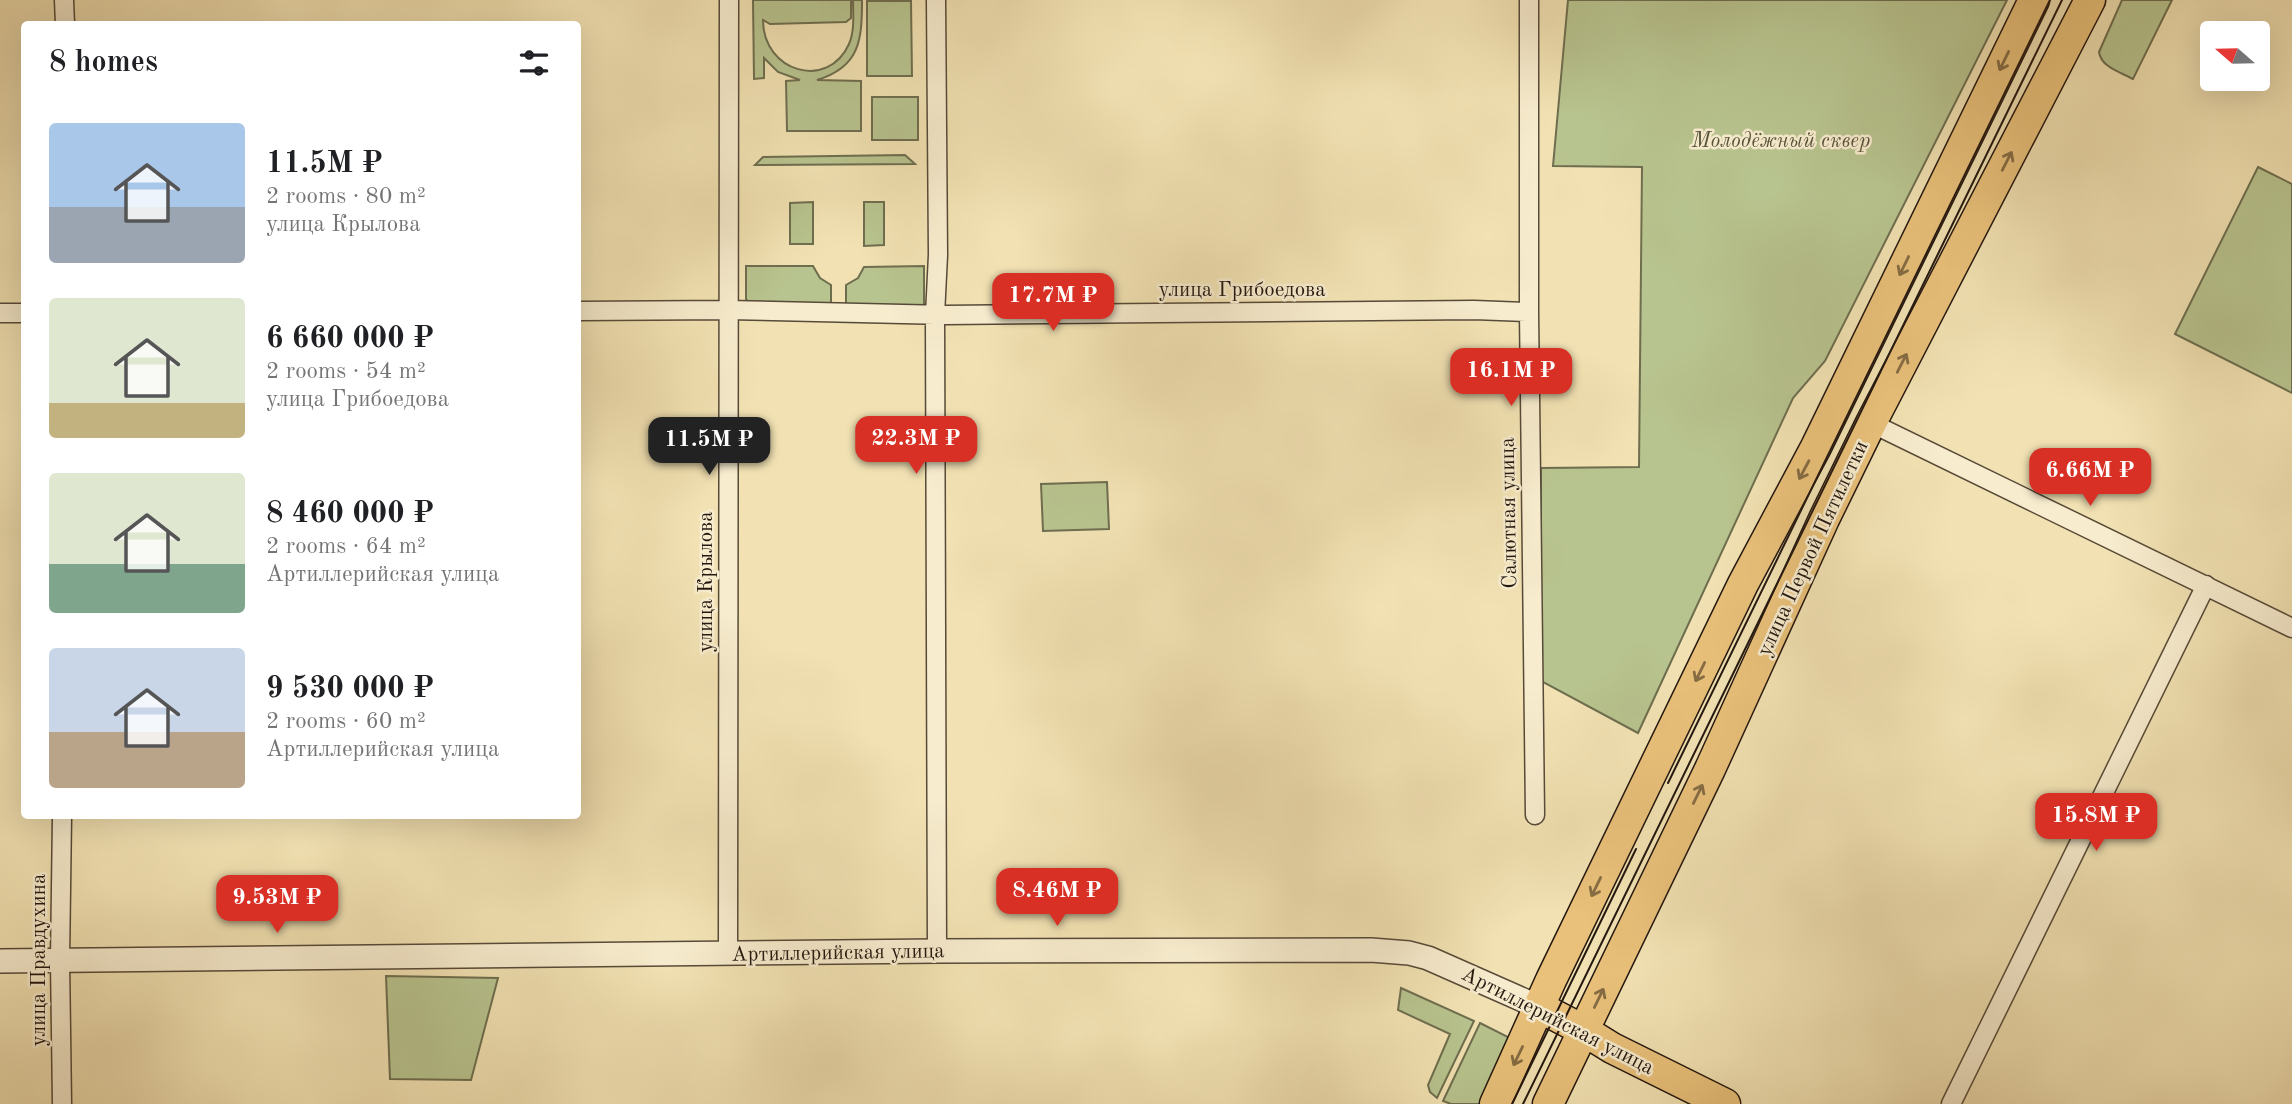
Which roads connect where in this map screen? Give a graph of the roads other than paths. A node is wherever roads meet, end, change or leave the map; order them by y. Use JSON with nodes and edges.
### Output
{"nodes":[{"id":1,"x":64,"y":0,"type":"edge"},
{"id":2,"x":729,"y":0,"type":"edge"},
{"id":3,"x":936,"y":0,"type":"edge"},
{"id":4,"x":1529,"y":0,"type":"edge"},
{"id":5,"x":2034,"y":0,"type":"edge"},
{"id":6,"x":2090,"y":0,"type":"edge"},
{"id":7,"x":65,"y":21,"type":"edge"},
{"id":8,"x":728,"y":310,"type":"junction"},
{"id":9,"x":581,"y":311,"type":"edge"},
{"id":10,"x":1529,"y":312,"type":"junction"},
{"id":11,"x":0,"y":313,"type":"edge"},
{"id":12,"x":21,"y":313,"type":"edge"},
{"id":13,"x":935,"y":314,"type":"junction"},
{"id":14,"x":1871,"y":423,"type":"junction"},
{"id":15,"x":2206,"y":585,"type":"junction"},
{"id":16,"x":2292,"y":628,"type":"edge"},
{"id":17,"x":1535,"y":816,"type":"dead end"},
{"id":18,"x":62,"y":819,"type":"edge"},
{"id":19,"x":937,"y":951,"type":"junction"},
{"id":20,"x":728,"y":953,"type":"junction"},
{"id":21,"x":60,"y":960,"type":"junction"},
{"id":22,"x":0,"y":961,"type":"edge"},
{"id":23,"x":1539,"y":1007,"type":"junction"},
{"id":24,"x":1583,"y":1030,"type":"junction"},
{"id":25,"x":62,"y":1104,"type":"edge"},
{"id":26,"x":1495,"y":1104,"type":"edge"},
{"id":27,"x":1548,"y":1104,"type":"edge"},
{"id":28,"x":1726,"y":1104,"type":"edge"},
{"id":29,"x":1951,"y":1104,"type":"edge"}],
"edges":[{"from":1,"to":7,"type":"street"},
{"from":2,"to":8,"type":"street","name":"улица Крылова"},
{"from":3,"to":13,"type":"street"},
{"from":4,"to":10,"type":"street","name":"Салютная улица"},
{"from":5,"to":23,"type":"main road","name":"улица Первой Пятилетки","one_way":true},
{"from":14,"to":6,"type":"main road","name":"улица Первой Пятилетки","one_way":true},
{"from":8,"to":9,"type":"street","name":"улица Грибоедова"},
{"from":8,"to":13,"type":"street","name":"улица Грибоедова"},
{"from":8,"to":20,"type":"street","name":"улица Крылова"},
{"from":10,"to":13,"type":"street","name":"улица Грибоедова"},
{"from":10,"to":17,"type":"street","name":"Салютная улица"},
{"from":11,"to":12,"type":"street"},
{"from":13,"to":19,"type":"street"},
{"from":14,"to":15,"type":"street"},
{"from":24,"to":14,"type":"main road","name":"улица Первой Пятилетки","one_way":true},
{"from":15,"to":16,"type":"street"},
{"from":15,"to":29,"type":"street"},
{"from":18,"to":21,"type":"street","name":"улица Правдухина"},
{"from":19,"to":20,"type":"street","name":"Артиллерийская улица"},
{"from":19,"to":23,"type":"street","name":"Артиллерийская улица"},
{"from":20,"to":21,"type":"street","name":"Артиллерийская улица"},
{"from":21,"to":22,"type":"street","name":"Артиллерийская улица"},
{"from":21,"to":25,"type":"street","name":"улица Правдухина"},
{"from":23,"to":24,"type":"main road","name":"Артиллерийская улица"},
{"from":23,"to":26,"type":"main road","name":"улица Первой Пятилетки","one_way":true},
{"from":24,"to":27,"type":"main road","name":"улица Первой Пятилетки"},
{"from":24,"to":28,"type":"main road","name":"Артиллерийская улица"}]}
